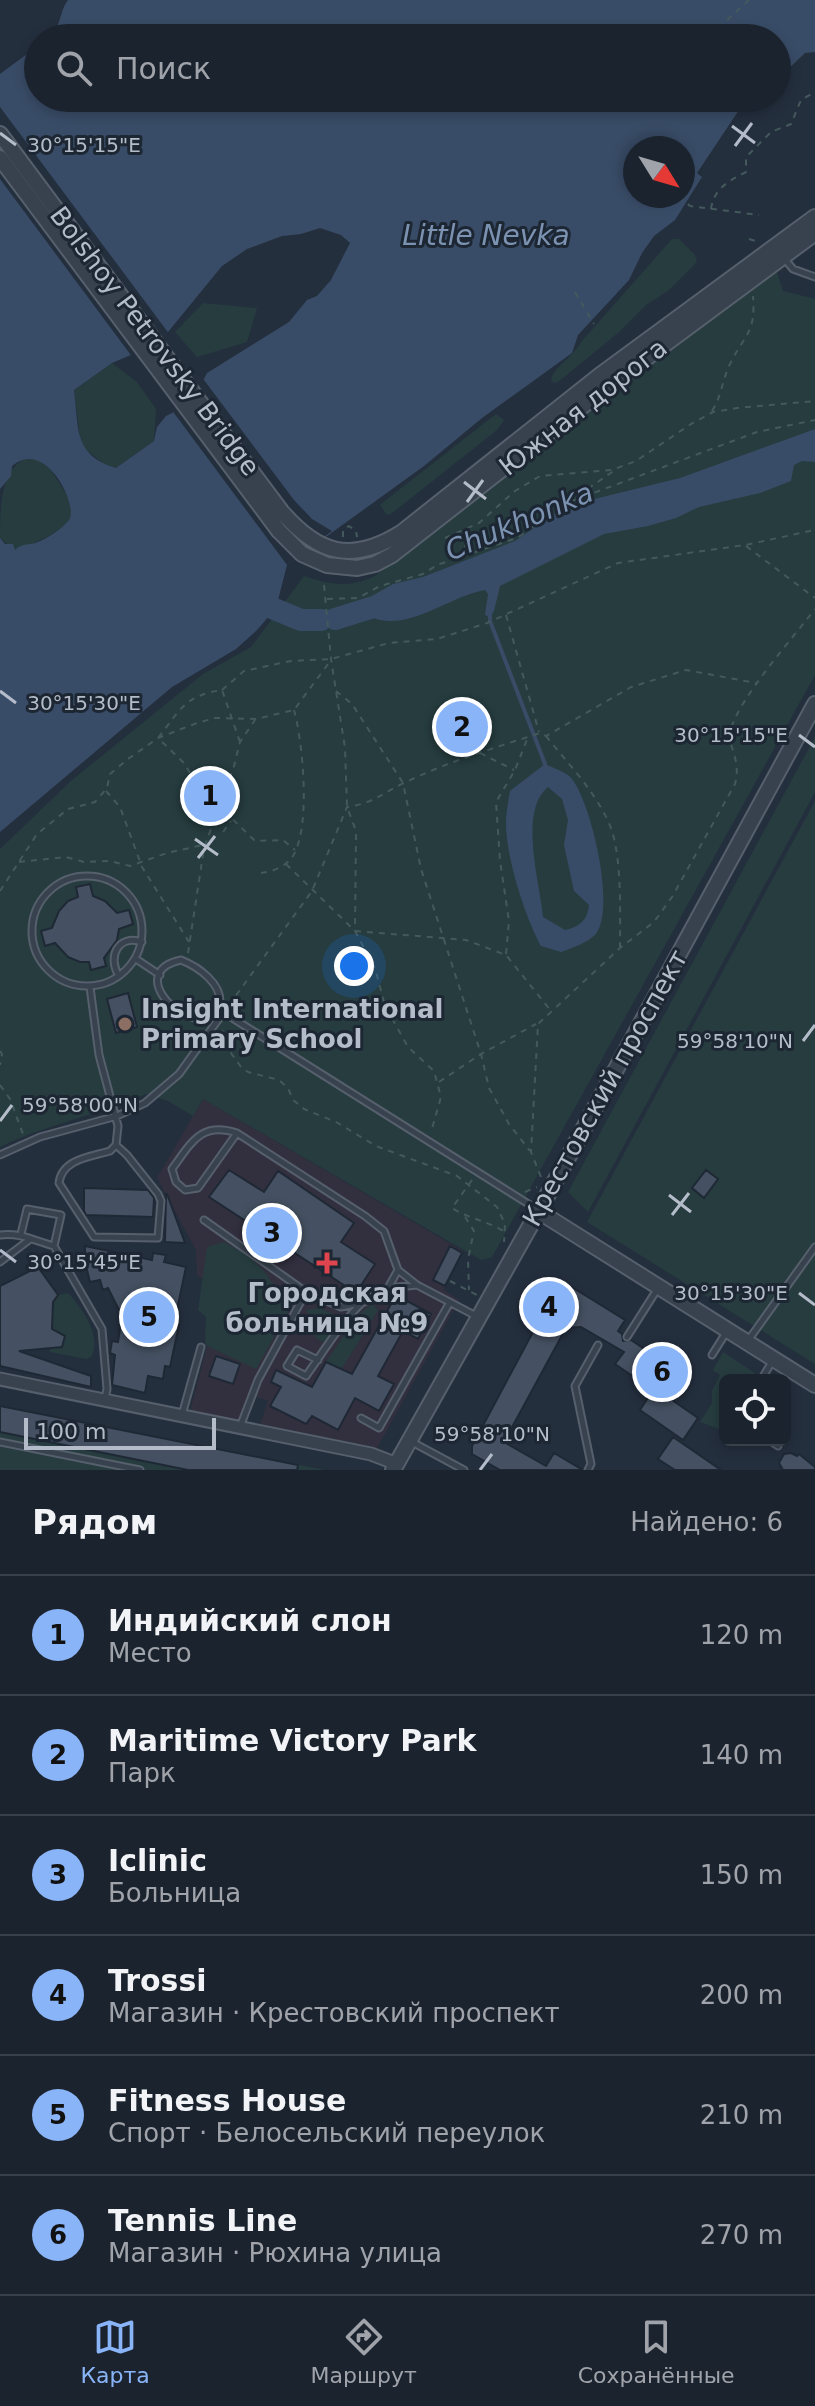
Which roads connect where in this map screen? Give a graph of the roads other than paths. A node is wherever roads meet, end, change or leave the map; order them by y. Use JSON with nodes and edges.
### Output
{"nodes":[{"id":1,"x":0,"y":134,"type":"edge"},
{"id":2,"x":0,"y":158,"type":"edge"},
{"id":3,"x":815,"y":217,"type":"edge"},
{"id":4,"x":815,"y":233,"type":"edge"},
{"id":5,"x":778,"y":251,"type":"junction"},
{"id":6,"x":815,"y":277,"type":"edge"},
{"id":7,"x":315,"y":544,"type":"joint"},
{"id":8,"x":302,"y":554,"type":"joint"},
{"id":9,"x":815,"y":704,"type":"edge"},
{"id":10,"x":142,"y":942,"type":"junction"},
{"id":11,"x":136,"y":959,"type":"junction"},
{"id":12,"x":160,"y":975,"type":"junction"},
{"id":13,"x":119,"y":976,"type":"junction"},
{"id":14,"x":90,"y":987,"type":"junction"},
{"id":15,"x":221,"y":1013,"type":"junction"},
{"id":16,"x":117,"y":1116,"type":"junction"},
{"id":17,"x":237,"y":1133,"type":"junction"},
{"id":18,"x":116,"y":1145,"type":"junction"},
{"id":19,"x":0,"y":1155,"type":"edge"},
{"id":20,"x":538,"y":1211,"type":"junction"},
{"id":21,"x":204,"y":1220,"type":"dead end"},
{"id":22,"x":21,"y":1234,"type":"junction"},
{"id":23,"x":0,"y":1235,"type":"edge"},
{"id":24,"x":29,"y":1240,"type":"junction"},
{"id":25,"x":54,"y":1246,"type":"junction"},
{"id":26,"x":815,"y":1247,"type":"edge"},
{"id":27,"x":0,"y":1262,"type":"edge"},
{"id":28,"x":398,"y":1270,"type":"junction"},
{"id":29,"x":417,"y":1285,"type":"junction"},
{"id":30,"x":659,"y":1287,"type":"junction"},
{"id":31,"x":388,"y":1288,"type":"junction"},
{"id":32,"x":306,"y":1292,"type":"junction"},
{"id":33,"x":364,"y":1302,"type":"junction"},
{"id":34,"x":450,"y":1302,"type":"junction"},
{"id":35,"x":341,"y":1307,"type":"junction"},
{"id":36,"x":350,"y":1314,"type":"junction"},
{"id":37,"x":479,"y":1317,"type":"junction"},
{"id":38,"x":727,"y":1330,"type":"junction"},
{"id":39,"x":627,"y":1337,"type":"dead end"},
{"id":40,"x":747,"y":1342,"type":"junction"},
{"id":41,"x":598,"y":1345,"type":"dead end"},
{"id":42,"x":201,"y":1347,"type":"dead end"},
{"id":43,"x":712,"y":1355,"type":"dead end"},
{"id":44,"x":318,"y":1360,"type":"junction"},
{"id":45,"x":774,"y":1360,"type":"junction"},
{"id":46,"x":765,"y":1374,"type":"edge"},
{"id":47,"x":0,"y":1379,"type":"edge"},
{"id":48,"x":815,"y":1385,"type":"edge"},
{"id":49,"x":105,"y":1400,"type":"junction"},
{"id":50,"x":181,"y":1416,"type":"junction"},
{"id":51,"x":361,"y":1418,"type":"dead end"},
{"id":52,"x":240,"y":1427,"type":"junction"},
{"id":53,"x":410,"y":1441,"type":"junction"},
{"id":54,"x":0,"y":1442,"type":"edge"},
{"id":55,"x":395,"y":1467,"type":"edge"},
{"id":56,"x":140,"y":1470,"type":"edge"},
{"id":57,"x":464,"y":1470,"type":"edge"},
{"id":58,"x":588,"y":1470,"type":"edge"}],
"edges":[{"from":1,"to":7,"type":"street","name":"Bolshoy Petrovsky Bridge"},
{"from":2,"to":8,"type":"street","name":"Bolshoy Petrovsky Bridge"},
{"from":3,"to":5,"type":"street","name":"Южная дорога"},
{"from":4,"to":5,"type":"street","name":"Южная дорога"},
{"from":5,"to":6,"type":"lane"},
{"from":5,"to":7,"type":"street","name":"Южная дорога"},
{"from":5,"to":8,"type":"street","name":"Южная дорога"},
{"from":9,"to":20,"type":"street","name":"Крестовский проспект"},
{"from":10,"to":11,"type":"lane"},
{"from":10,"to":13,"type":"lane"},
{"from":10,"to":14,"type":"lane"},
{"from":11,"to":12,"type":"lane"},
{"from":11,"to":13,"type":"lane"},
{"from":12,"to":15,"type":"lane"},
{"from":12,"to":15,"type":"lane"},
{"from":13,"to":14,"type":"lane"},
{"from":14,"to":16,"type":"lane"},
{"from":15,"to":16,"type":"lane"},
{"from":15,"to":20,"type":"lane"},
{"from":16,"to":18,"type":"lane"},
{"from":16,"to":19,"type":"lane"},
{"from":17,"to":17,"type":"lane"},
{"from":17,"to":28,"type":"lane"},
{"from":18,"to":18,"type":"lane"},
{"from":20,"to":30,"type":"street"},
{"from":20,"to":37,"type":"street","name":"Крестовский проспект"},
{"from":21,"to":32,"type":"lane"},
{"from":22,"to":23,"type":"lane"},
{"from":22,"to":24,"type":"lane"},
{"from":22,"to":25,"type":"lane"},
{"from":24,"to":25,"type":"lane"},
{"from":24,"to":27,"type":"lane"},
{"from":25,"to":49,"type":"lane"},
{"from":26,"to":40,"type":"lane"},
{"from":28,"to":29,"type":"lane"},
{"from":28,"to":31,"type":"lane"},
{"from":29,"to":31,"type":"lane"},
{"from":29,"to":34,"type":"lane"},
{"from":30,"to":38,"type":"street"},
{"from":30,"to":39,"type":"lane"},
{"from":31,"to":33,"type":"lane"},
{"from":32,"to":35,"type":"lane"},
{"from":32,"to":52,"type":"lane"},
{"from":33,"to":35,"type":"lane"},
{"from":33,"to":36,"type":"lane"},
{"from":34,"to":37,"type":"lane"},
{"from":34,"to":51,"type":"lane"},
{"from":35,"to":36,"type":"lane"},
{"from":36,"to":44,"type":"lane"},
{"from":37,"to":53,"type":"street","name":"Крестовский проспект"},
{"from":38,"to":40,"type":"street"},
{"from":38,"to":43,"type":"lane"},
{"from":40,"to":45,"type":"street"},
{"from":41,"to":58,"type":"lane"},
{"from":42,"to":50,"type":"lane"},
{"from":44,"to":44,"type":"lane"},
{"from":45,"to":46,"type":"lane"},
{"from":45,"to":48,"type":"street"},
{"from":47,"to":49,"type":"street"},
{"from":49,"to":50,"type":"street"},
{"from":50,"to":52,"type":"street"},
{"from":52,"to":55,"type":"street"},
{"from":53,"to":55,"type":"street","name":"Крестовский проспект"},
{"from":53,"to":57,"type":"lane"},
{"from":54,"to":56,"type":"lane"}]}
